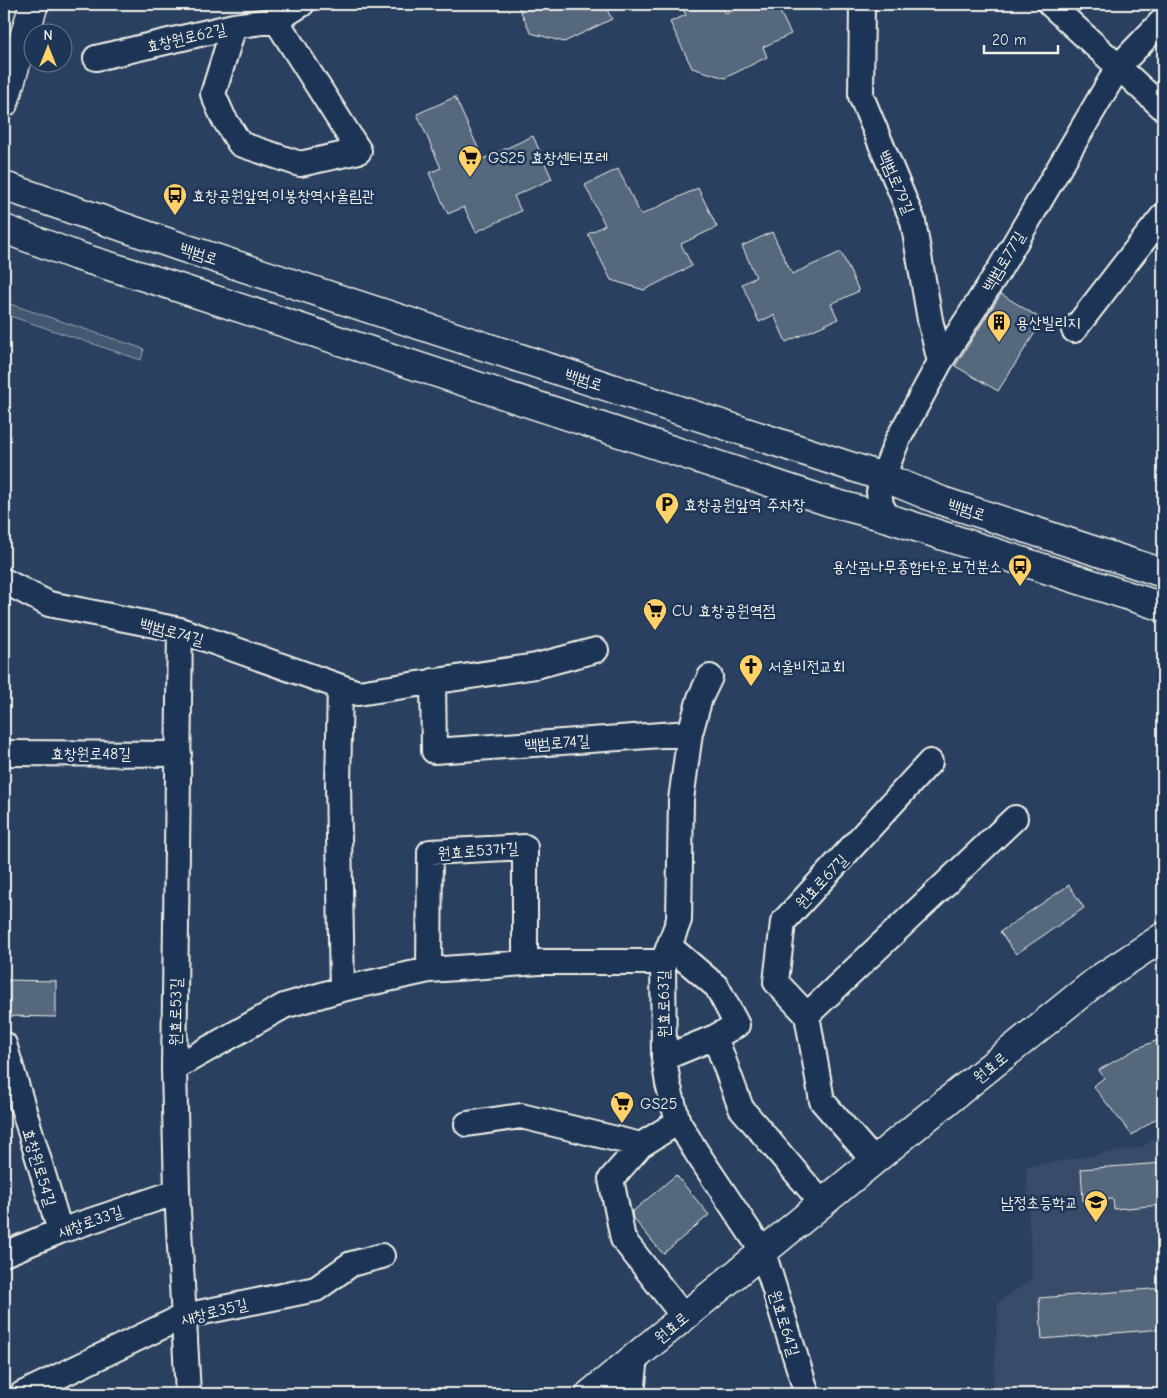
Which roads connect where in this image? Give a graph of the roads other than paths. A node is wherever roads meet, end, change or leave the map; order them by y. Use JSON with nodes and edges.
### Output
{"nodes":[{"id":1,"x":34,"y":4,"type":"edge"},
{"id":2,"x":302,"y":4,"type":"edge"},
{"id":3,"x":862,"y":4,"type":"edge"},
{"id":4,"x":1050,"y":4,"type":"edge"},
{"id":5,"x":276,"y":20,"type":"junction"},
{"id":6,"x":1163,"y":20,"type":"edge"},
{"id":7,"x":234,"y":26,"type":"junction"},
{"id":8,"x":96,"y":58,"type":"dead end"},
{"id":9,"x":1118,"y":66,"type":"junction"},
{"id":10,"x":4,"y":103,"type":"edge"},
{"id":11,"x":1163,"y":108,"type":"edge"},
{"id":12,"x":4,"y":186,"type":"edge"},
{"id":13,"x":1163,"y":216,"type":"edge"},
{"id":14,"x":4,"y":229,"type":"edge"},
{"id":15,"x":181,"y":247,"type":"junction"},
{"id":16,"x":170,"y":285,"type":"junction"},
{"id":17,"x":1074,"y":330,"type":"dead end"},
{"id":18,"x":940,"y":362,"type":"junction"},
{"id":19,"x":883,"y":477,"type":"junction"},
{"id":20,"x":790,"y":488,"type":"junction"},
{"id":21,"x":888,"y":518,"type":"junction"},
{"id":22,"x":1163,"y":573,"type":"edge"},
{"id":23,"x":4,"y":581,"type":"edge"},
{"id":24,"x":1163,"y":607,"type":"edge"},
{"id":25,"x":180,"y":630,"type":"junction"},
{"id":26,"x":596,"y":650,"type":"dead end"},
{"id":27,"x":710,"y":677,"type":"dead end"},
{"id":28,"x":433,"y":681,"type":"junction"},
{"id":29,"x":340,"y":687,"type":"junction"},
{"id":30,"x":690,"y":733,"type":"junction"},
{"id":31,"x":4,"y":753,"type":"edge"},
{"id":32,"x":178,"y":754,"type":"junction"},
{"id":33,"x":930,"y":762,"type":"dead end"},
{"id":34,"x":1015,"y":818,"type":"dead end"},
{"id":35,"x":1163,"y":937,"type":"edge"},
{"id":36,"x":666,"y":954,"type":"junction"},
{"id":37,"x":525,"y":962,"type":"junction"},
{"id":38,"x":429,"y":970,"type":"junction"},
{"id":39,"x":342,"y":989,"type":"junction"},
{"id":40,"x":807,"y":1015,"type":"junction"},
{"id":41,"x":715,"y":1037,"type":"junction"},
{"id":42,"x":4,"y":1044,"type":"edge"},
{"id":43,"x":664,"y":1058,"type":"junction"},
{"id":44,"x":174,"y":1068,"type":"junction"},
{"id":45,"x":678,"y":1122,"type":"junction"},
{"id":46,"x":468,"y":1124,"type":"dead end"},
{"id":47,"x":641,"y":1145,"type":"junction"},
{"id":48,"x":874,"y":1161,"type":"junction"},
{"id":49,"x":177,"y":1192,"type":"junction"},
{"id":50,"x":822,"y":1203,"type":"junction"},
{"id":51,"x":60,"y":1231,"type":"junction"},
{"id":52,"x":763,"y":1252,"type":"junction"},
{"id":53,"x":4,"y":1254,"type":"edge"},
{"id":54,"x":382,"y":1256,"type":"dead end"},
{"id":55,"x":184,"y":1316,"type":"junction"},
{"id":56,"x":684,"y":1317,"type":"junction"},
{"id":57,"x":636,"y":1356,"type":"junction"},
{"id":58,"x":22,"y":1394,"type":"edge"},
{"id":59,"x":188,"y":1394,"type":"edge"},
{"id":60,"x":590,"y":1394,"type":"edge"},
{"id":61,"x":632,"y":1394,"type":"edge"},
{"id":62,"x":807,"y":1394,"type":"edge"}],
"edges":[{"from":1,"to":10,"type":"main road"},
{"from":2,"to":5,"type":"street","name":"효창원로62길"},
{"from":3,"to":18,"type":"street","name":"백범로79길"},
{"from":4,"to":9,"type":"street"},
{"from":5,"to":7,"type":"street","name":"효창원로62길"},
{"from":5,"to":7,"type":"street"},
{"from":6,"to":9,"type":"street","name":"백범로77길"},
{"from":7,"to":8,"type":"street","name":"효창원로62길"},
{"from":9,"to":11,"type":"street"},
{"from":9,"to":18,"type":"street","name":"백범로77길"},
{"from":12,"to":15,"type":"main road","name":"백범로"},
{"from":13,"to":17,"type":"street"},
{"from":14,"to":16,"type":"main road","name":"백범로"},
{"from":15,"to":16,"type":"main road"},
{"from":15,"to":19,"type":"main road","name":"백범로"},
{"from":16,"to":20,"type":"main road","name":"백범로"},
{"from":18,"to":19,"type":"street","name":"백범로77길"},
{"from":19,"to":20,"type":"main road"},
{"from":19,"to":21,"type":"street","name":"백범로77길"},
{"from":19,"to":22,"type":"main road","name":"백범로"},
{"from":20,"to":21,"type":"main road","name":"백범로"},
{"from":21,"to":24,"type":"main road","name":"백범로"},
{"from":23,"to":25,"type":"street","name":"백범로74길"},
{"from":25,"to":29,"type":"street","name":"백범로74길"},
{"from":25,"to":32,"type":"street","name":"원효로53길"},
{"from":26,"to":28,"type":"street","name":"백범로74길"},
{"from":27,"to":30,"type":"street","name":"원효로63길"},
{"from":28,"to":29,"type":"street","name":"백범로74길"},
{"from":28,"to":30,"type":"street","name":"백범로74길"},
{"from":29,"to":39,"type":"street"},
{"from":30,"to":36,"type":"street","name":"원효로63길"},
{"from":31,"to":32,"type":"street","name":"효창원로48길"},
{"from":32,"to":44,"type":"street","name":"원효로53길"},
{"from":33,"to":40,"type":"street","name":"원효로67길"},
{"from":34,"to":40,"type":"street"},
{"from":35,"to":48,"type":"main road","name":"원효로"},
{"from":36,"to":37,"type":"street"},
{"from":36,"to":41,"type":"street"},
{"from":36,"to":43,"type":"street","name":"원효로63길"},
{"from":37,"to":38,"type":"street"},
{"from":37,"to":38,"type":"street","name":"원효로53가길"},
{"from":38,"to":39,"type":"street"},
{"from":39,"to":44,"type":"street"},
{"from":40,"to":48,"type":"street"},
{"from":41,"to":43,"type":"street"},
{"from":41,"to":50,"type":"street"},
{"from":42,"to":51,"type":"street","name":"효창원로54길"},
{"from":43,"to":45,"type":"street","name":"원효로63길"},
{"from":44,"to":49,"type":"street","name":"원효로53길"},
{"from":45,"to":47,"type":"street"},
{"from":45,"to":52,"type":"street","name":"원효로63길"},
{"from":46,"to":47,"type":"street"},
{"from":47,"to":56,"type":"street"},
{"from":48,"to":50,"type":"main road","name":"원효로"},
{"from":49,"to":51,"type":"street","name":"새창로33길"},
{"from":49,"to":55,"type":"street","name":"원효로53길"},
{"from":50,"to":52,"type":"main road","name":"원효로"},
{"from":51,"to":53,"type":"street","name":"새창로33길"},
{"from":52,"to":56,"type":"main road","name":"원효로"},
{"from":52,"to":62,"type":"street","name":"원효로64길"},
{"from":54,"to":55,"type":"street","name":"새창로35길"},
{"from":55,"to":58,"type":"street","name":"새창로35길"},
{"from":55,"to":59,"type":"street","name":"원효로53길"},
{"from":56,"to":57,"type":"main road","name":"원효로"},
{"from":57,"to":60,"type":"main road","name":"원효로"},
{"from":57,"to":61,"type":"street"}]}
